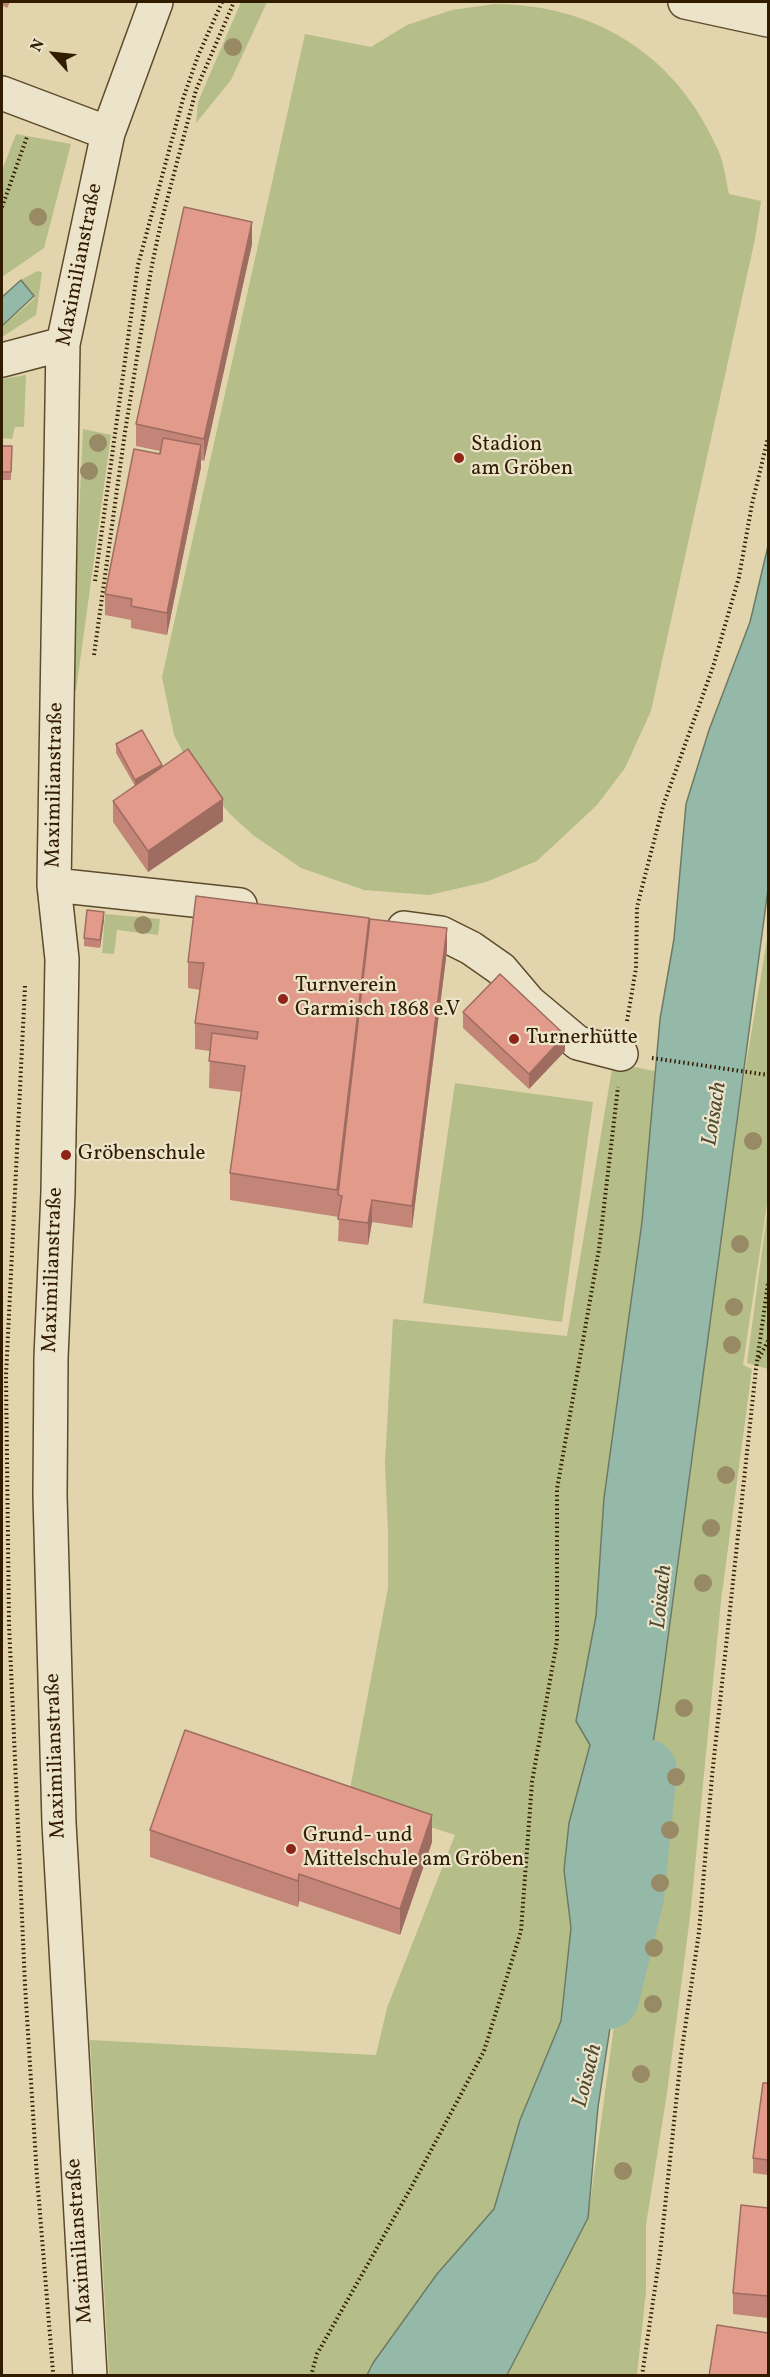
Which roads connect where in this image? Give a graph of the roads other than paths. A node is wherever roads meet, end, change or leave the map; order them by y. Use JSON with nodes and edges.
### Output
{"nodes":[{"id":1,"x":156,"y":2,"type":"edge"},
{"id":2,"x":685,"y":2,"type":"edge"},
{"id":3,"x":768,"y":20,"type":"edge"},
{"id":4,"x":2,"y":93,"type":"edge"},
{"id":5,"x":108,"y":133,"type":"junction"},
{"id":6,"x":63,"y":344,"type":"junction"},
{"id":7,"x":2,"y":360,"type":"edge"},
{"id":8,"x":54,"y":885,"type":"junction"},
{"id":9,"x":264,"y":909,"type":"edge"},
{"id":10,"x":378,"y":924,"type":"edge"},
{"id":11,"x":621,"y":1054,"type":"road end"},
{"id":12,"x":90,"y":2376,"type":"edge"}],
"edges":[{"from":1,"to":5,"type":"street","name":"Maximilianstraße"},
{"from":2,"to":3,"type":"street"},
{"from":4,"to":5,"type":"street"},
{"from":5,"to":6,"type":"street","name":"Maximilianstraße"},
{"from":6,"to":7,"type":"street"},
{"from":6,"to":8,"type":"street","name":"Maximilianstraße"},
{"from":8,"to":9,"type":"street"},
{"from":8,"to":12,"type":"street","name":"Maximilianstraße"},
{"from":10,"to":11,"type":"street"}]}
